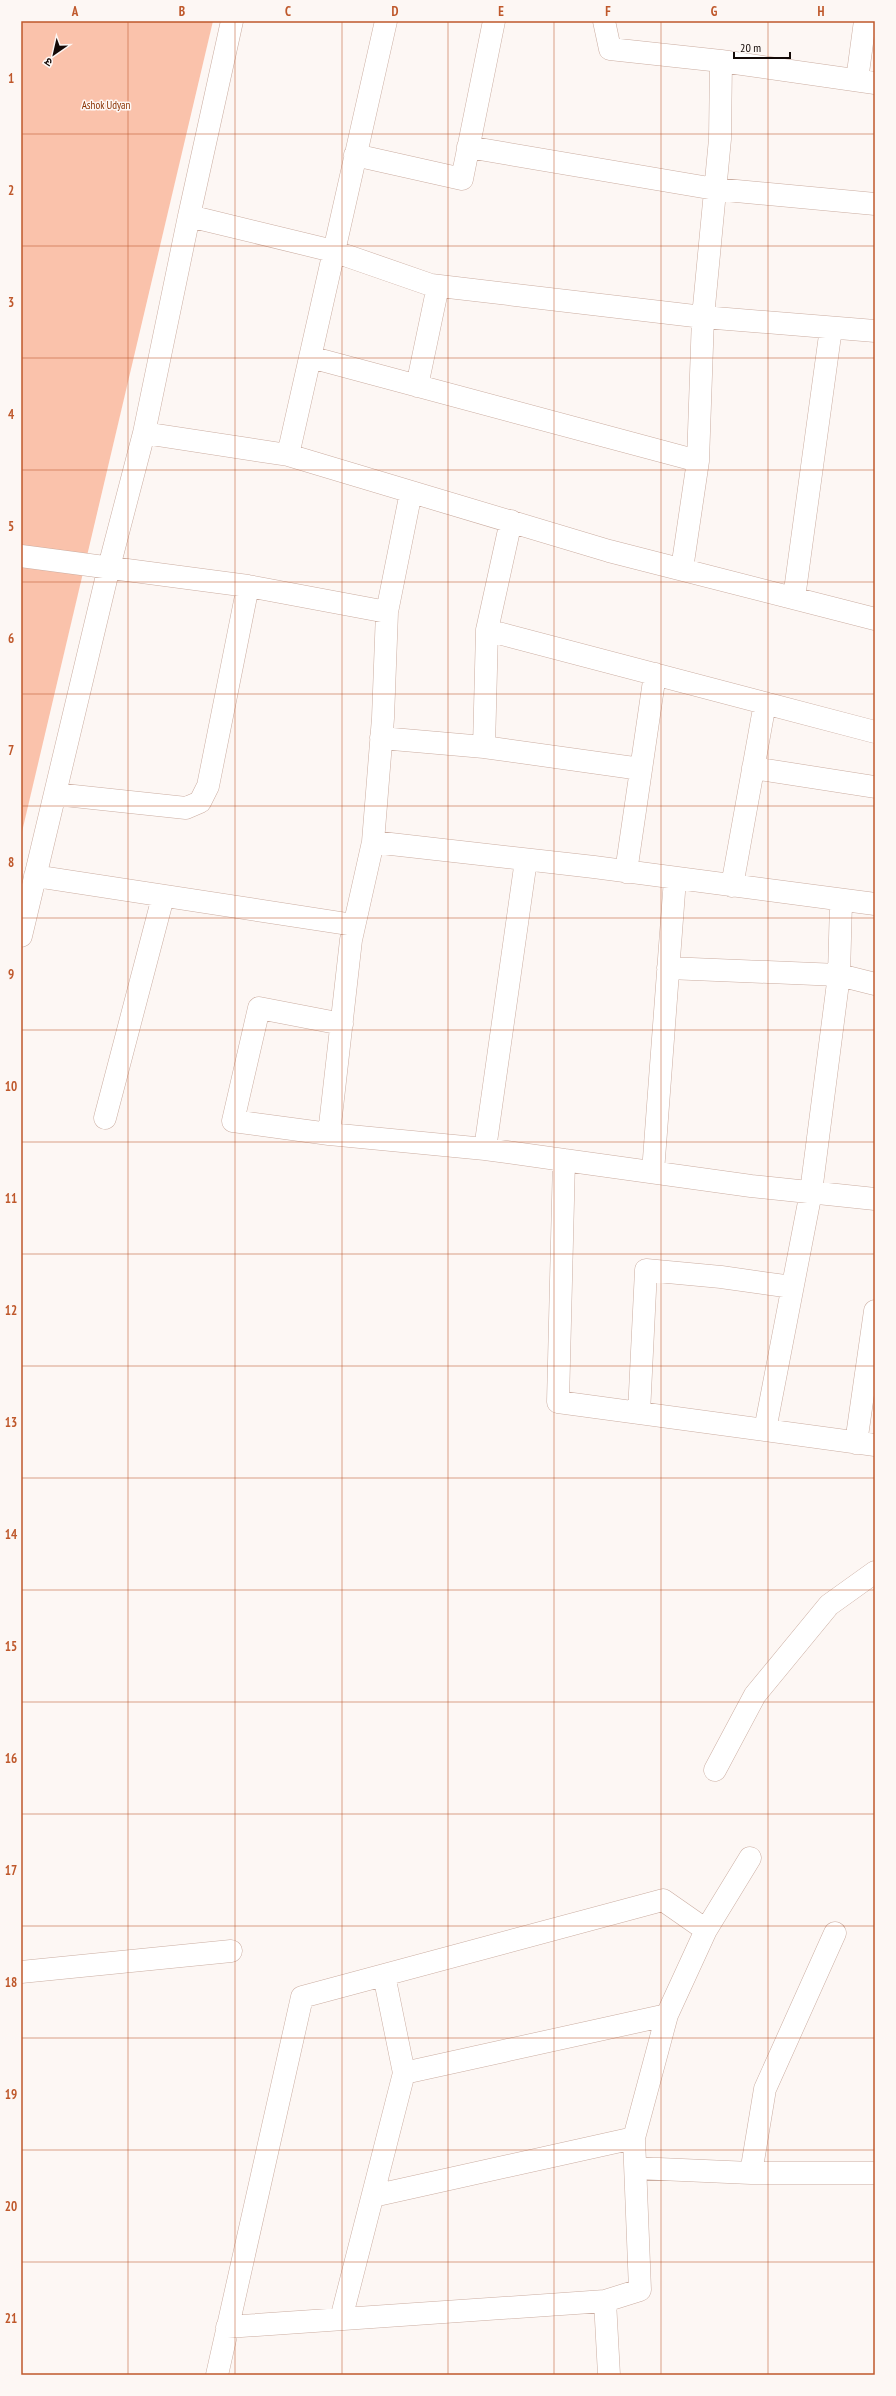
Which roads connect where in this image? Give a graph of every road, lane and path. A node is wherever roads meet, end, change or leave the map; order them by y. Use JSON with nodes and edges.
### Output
{"nodes":[{"id":1,"x":232,"y":21,"type":"edge"},
{"id":2,"x":386,"y":21,"type":"edge"},
{"id":3,"x":494,"y":21,"type":"edge"},
{"id":4,"x":604,"y":21,"type":"edge"},
{"id":5,"x":865,"y":21,"type":"edge"},
{"id":6,"x":721,"y":61,"type":"junction"},
{"id":7,"x":866,"y":82,"type":"edge"},
{"id":8,"x":468,"y":147,"type":"junction"},
{"id":9,"x":355,"y":155,"type":"junction"},
{"id":10,"x":715,"y":189,"type":"junction"},
{"id":11,"x":875,"y":204,"type":"edge"},
{"id":12,"x":189,"y":216,"type":"junction"},
{"id":13,"x":333,"y":251,"type":"junction"},
{"id":14,"x":438,"y":286,"type":"junction"},
{"id":15,"x":703,"y":317,"type":"junction"},
{"id":16,"x":832,"y":328,"type":"junction"},
{"id":17,"x":875,"y":331,"type":"edge"},
{"id":18,"x":310,"y":357,"type":"junction"},
{"id":19,"x":417,"y":386,"type":"junction"},
{"id":20,"x":144,"y":433,"type":"junction"},
{"id":21,"x":288,"y":455,"type":"junction"},
{"id":22,"x":698,"y":461,"type":"junction"},
{"id":23,"x":411,"y":492,"type":"junction"},
{"id":24,"x":511,"y":521,"type":"junction"},
{"id":25,"x":21,"y":556,"type":"edge"},
{"id":26,"x":109,"y":567,"type":"junction"},
{"id":27,"x":682,"y":569,"type":"junction"},
{"id":28,"x":248,"y":586,"type":"junction"},
{"id":29,"x":794,"y":598,"type":"junction"},
{"id":30,"x":386,"y":612,"type":"junction"},
{"id":31,"x":875,"y":619,"type":"edge"},
{"id":32,"x":487,"y":630,"type":"junction"},
{"id":33,"x":655,"y":674,"type":"junction"},
{"id":34,"x":764,"y":703,"type":"junction"},
{"id":35,"x":875,"y":732,"type":"edge"},
{"id":36,"x":381,"y":738,"type":"junction"},
{"id":37,"x":484,"y":747,"type":"junction"},
{"id":38,"x":753,"y":768,"type":"junction"},
{"id":39,"x":641,"y":769,"type":"junction"},
{"id":40,"x":875,"y":787,"type":"edge"},
{"id":41,"x":55,"y":794,"type":"junction"},
{"id":42,"x":373,"y":842,"type":"junction"},
{"id":43,"x":526,"y":860,"type":"junction"},
{"id":44,"x":626,"y":872,"type":"junction"},
{"id":45,"x":35,"y":876,"type":"junction"},
{"id":46,"x":675,"y":879,"type":"junction"},
{"id":47,"x":732,"y":886,"type":"junction"},
{"id":48,"x":163,"y":897,"type":"junction"},
{"id":49,"x":842,"y":902,"type":"junction"},
{"id":50,"x":875,"y":904,"type":"edge"},
{"id":51,"x":354,"y":925,"type":"junction"},
{"id":52,"x":21,"y":936,"type":"edge"},
{"id":53,"x":668,"y":968,"type":"junction"},
{"id":54,"x":839,"y":975,"type":"junction"},
{"id":55,"x":875,"y":984,"type":"edge"},
{"id":56,"x":342,"y":1024,"type":"junction"},
{"id":57,"x":105,"y":1118,"type":"dead end"},
{"id":58,"x":329,"y":1134,"type":"junction"},
{"id":59,"x":485,"y":1150,"type":"junction"},
{"id":60,"x":564,"y":1160,"type":"junction"},
{"id":61,"x":653,"y":1172,"type":"junction"},
{"id":62,"x":811,"y":1192,"type":"junction"},
{"id":63,"x":875,"y":1199,"type":"edge"},
{"id":64,"x":792,"y":1287,"type":"junction"},
{"id":65,"x":875,"y":1311,"type":"edge"},
{"id":66,"x":639,"y":1413,"type":"junction"},
{"id":67,"x":764,"y":1430,"type":"junction"},
{"id":68,"x":865,"y":1444,"type":"edge"},
{"id":69,"x":875,"y":1572,"type":"edge"},
{"id":70,"x":715,"y":1770,"type":"dead end"},
{"id":71,"x":750,"y":1858,"type":"dead end"},
{"id":72,"x":706,"y":1930,"type":"junction"},
{"id":73,"x":835,"y":1933,"type":"dead end"},
{"id":74,"x":231,"y":1951,"type":"dead end"},
{"id":75,"x":21,"y":1972,"type":"edge"},
{"id":76,"x":384,"y":1975,"type":"junction"},
{"id":77,"x":667,"y":2015,"type":"junction"},
{"id":78,"x":404,"y":2073,"type":"junction"},
{"id":79,"x":634,"y":2138,"type":"junction"},
{"id":80,"x":636,"y":2168,"type":"junction"},
{"id":81,"x":751,"y":2173,"type":"junction"},
{"id":82,"x":875,"y":2173,"type":"edge"},
{"id":83,"x":373,"y":2196,"type":"junction"},
{"id":84,"x":605,"y":2301,"type":"junction"},
{"id":85,"x":341,"y":2319,"type":"junction"},
{"id":86,"x":227,"y":2327,"type":"junction"},
{"id":87,"x":217,"y":2375,"type":"edge"},
{"id":88,"x":609,"y":2375,"type":"edge"}],
"edges":[{"from":1,"to":12,"type":"street"},
{"from":2,"to":9,"type":"street"},
{"from":3,"to":8,"type":"street"},
{"from":4,"to":6,"type":"street"},
{"from":5,"to":7,"type":"street"},
{"from":6,"to":7,"type":"street"},
{"from":6,"to":10,"type":"street"},
{"from":8,"to":9,"type":"street"},
{"from":8,"to":10,"type":"street"},
{"from":9,"to":13,"type":"street"},
{"from":10,"to":11,"type":"street"},
{"from":10,"to":15,"type":"street"},
{"from":12,"to":13,"type":"street"},
{"from":12,"to":20,"type":"street"},
{"from":13,"to":14,"type":"street"},
{"from":13,"to":18,"type":"street"},
{"from":14,"to":15,"type":"street"},
{"from":14,"to":19,"type":"street"},
{"from":15,"to":16,"type":"street"},
{"from":15,"to":22,"type":"street"},
{"from":16,"to":17,"type":"street"},
{"from":16,"to":29,"type":"street"},
{"from":18,"to":19,"type":"street"},
{"from":18,"to":21,"type":"street"},
{"from":19,"to":22,"type":"street"},
{"from":20,"to":21,"type":"street"},
{"from":20,"to":26,"type":"street"},
{"from":21,"to":23,"type":"street"},
{"from":22,"to":27,"type":"street"},
{"from":23,"to":24,"type":"street"},
{"from":23,"to":30,"type":"street"},
{"from":24,"to":27,"type":"street"},
{"from":24,"to":32,"type":"street"},
{"from":25,"to":26,"type":"street"},
{"from":26,"to":28,"type":"street"},
{"from":26,"to":41,"type":"street"},
{"from":27,"to":29,"type":"street"},
{"from":28,"to":30,"type":"street"},
{"from":28,"to":41,"type":"street"},
{"from":29,"to":31,"type":"street"},
{"from":30,"to":36,"type":"street"},
{"from":32,"to":33,"type":"street"},
{"from":32,"to":37,"type":"street"},
{"from":33,"to":34,"type":"street"},
{"from":33,"to":39,"type":"street"},
{"from":34,"to":35,"type":"street"},
{"from":34,"to":38,"type":"street"},
{"from":36,"to":37,"type":"street"},
{"from":36,"to":42,"type":"street"},
{"from":37,"to":39,"type":"street"},
{"from":38,"to":40,"type":"street"},
{"from":38,"to":47,"type":"street"},
{"from":39,"to":44,"type":"street"},
{"from":41,"to":45,"type":"street"},
{"from":42,"to":43,"type":"street"},
{"from":42,"to":51,"type":"street"},
{"from":43,"to":44,"type":"street"},
{"from":43,"to":59,"type":"street"},
{"from":44,"to":46,"type":"street"},
{"from":45,"to":48,"type":"street"},
{"from":45,"to":52,"type":"street"},
{"from":46,"to":47,"type":"street"},
{"from":46,"to":53,"type":"street"},
{"from":47,"to":49,"type":"street"},
{"from":48,"to":51,"type":"street"},
{"from":48,"to":57,"type":"street"},
{"from":49,"to":50,"type":"street"},
{"from":49,"to":54,"type":"street"},
{"from":51,"to":56,"type":"street"},
{"from":53,"to":54,"type":"street"},
{"from":53,"to":61,"type":"street"},
{"from":54,"to":55,"type":"street"},
{"from":54,"to":62,"type":"street"},
{"from":56,"to":58,"type":"street"},
{"from":56,"to":58,"type":"street"},
{"from":58,"to":59,"type":"street"},
{"from":59,"to":60,"type":"street"},
{"from":60,"to":61,"type":"street"},
{"from":60,"to":66,"type":"street"},
{"from":61,"to":62,"type":"street"},
{"from":62,"to":63,"type":"street"},
{"from":62,"to":64,"type":"street"},
{"from":64,"to":66,"type":"street"},
{"from":64,"to":67,"type":"street"},
{"from":65,"to":68,"type":"street"},
{"from":66,"to":67,"type":"street"},
{"from":67,"to":68,"type":"street"},
{"from":69,"to":70,"type":"street"},
{"from":71,"to":72,"type":"street"},
{"from":72,"to":76,"type":"street"},
{"from":72,"to":77,"type":"street"},
{"from":73,"to":81,"type":"street"},
{"from":74,"to":75,"type":"street"},
{"from":76,"to":78,"type":"street"},
{"from":76,"to":86,"type":"street"},
{"from":77,"to":78,"type":"street"},
{"from":77,"to":79,"type":"street"},
{"from":78,"to":83,"type":"street"},
{"from":79,"to":80,"type":"street"},
{"from":79,"to":83,"type":"street"},
{"from":80,"to":81,"type":"street"},
{"from":80,"to":84,"type":"street"},
{"from":81,"to":82,"type":"street"},
{"from":83,"to":85,"type":"street"},
{"from":84,"to":85,"type":"street"},
{"from":84,"to":88,"type":"street"},
{"from":85,"to":86,"type":"street"},
{"from":86,"to":87,"type":"street"}]}
